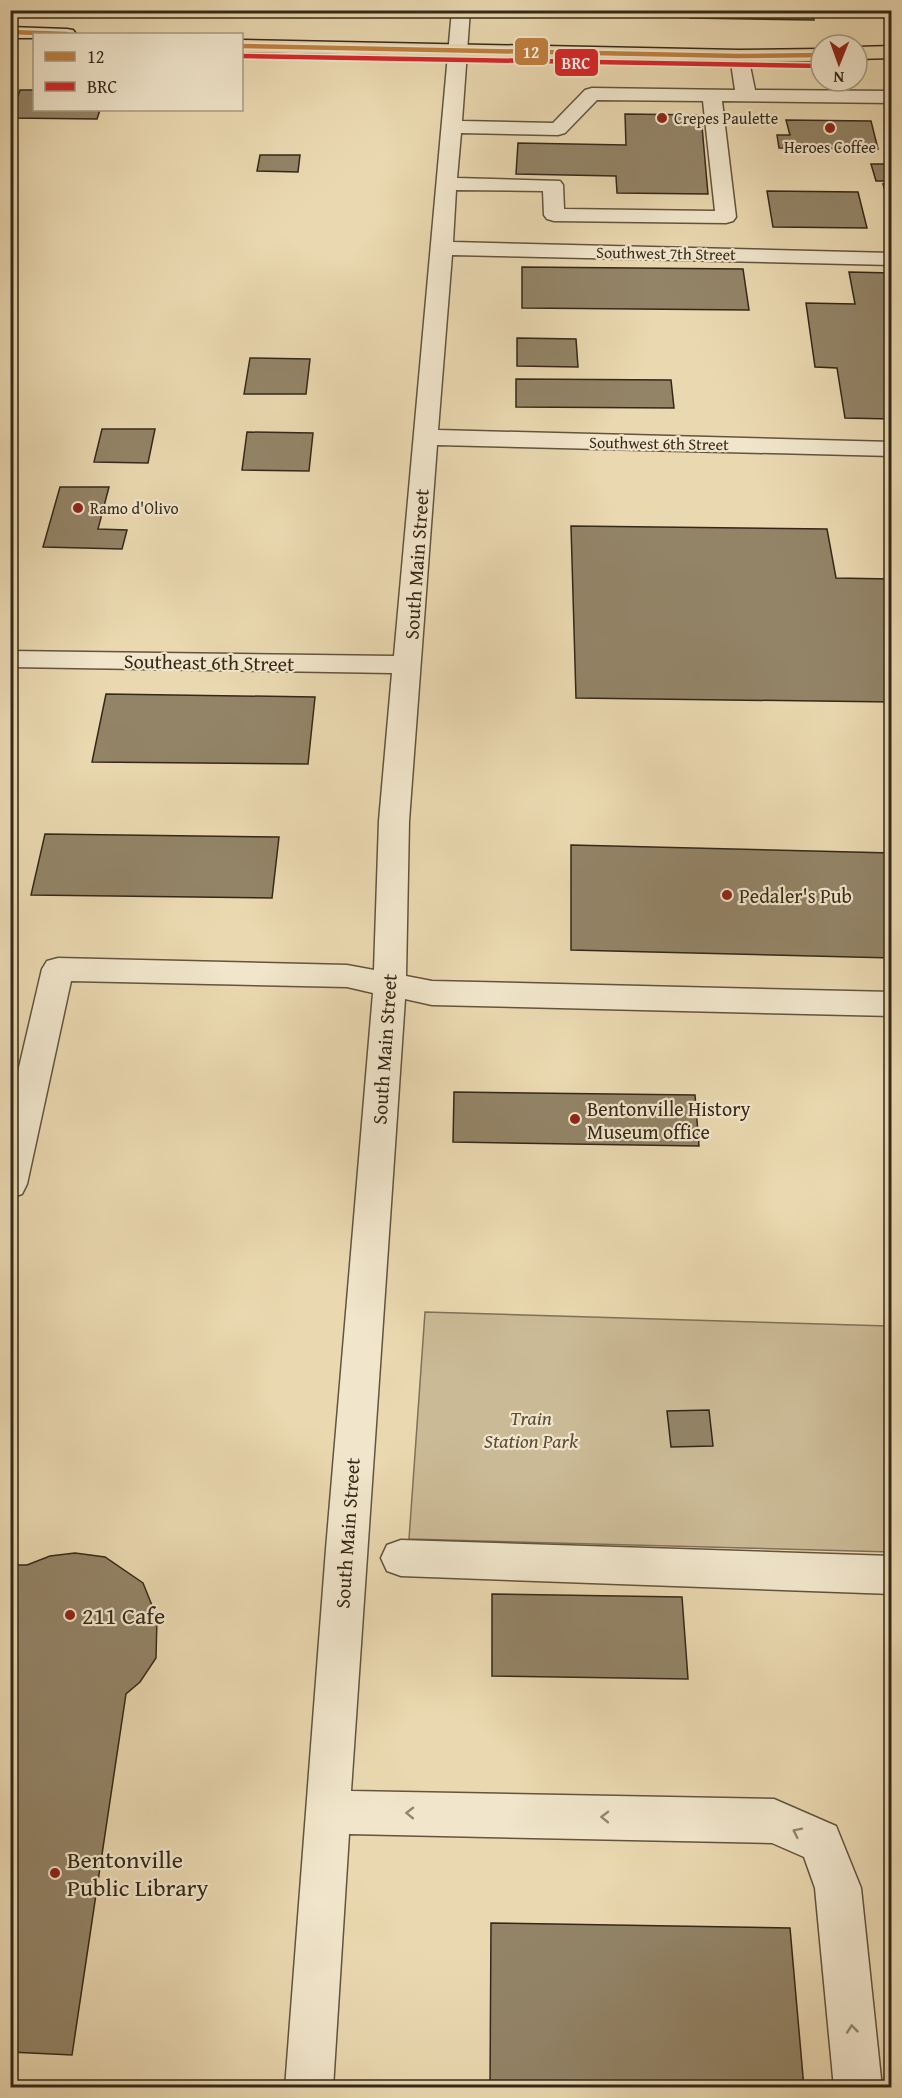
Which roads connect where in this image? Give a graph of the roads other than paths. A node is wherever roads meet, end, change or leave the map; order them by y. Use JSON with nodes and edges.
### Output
{"nodes":[{"id":1,"x":461,"y":10,"type":"edge"},
{"id":2,"x":10,"y":32,"type":"edge"},
{"id":3,"x":38,"y":33,"type":"edge"},
{"id":4,"x":243,"y":46,"type":"edge"},
{"id":5,"x":457,"y":49,"type":"junction"},
{"id":6,"x":10,"y":50,"type":"edge"},
{"id":7,"x":33,"y":50,"type":"edge"},
{"id":8,"x":891,"y":52,"type":"edge"},
{"id":9,"x":869,"y":53,"type":"edge"},
{"id":10,"x":809,"y":55,"type":"edge"},
{"id":11,"x":739,"y":56,"type":"junction"},
{"id":12,"x":712,"y":96,"type":"junction"},
{"id":13,"x":746,"y":96,"type":"junction"},
{"id":14,"x":891,"y":97,"type":"edge"},
{"id":15,"x":451,"y":127,"type":"junction"},
{"id":16,"x":447,"y":184,"type":"junction"},
{"id":17,"x":440,"y":248,"type":"junction"},
{"id":18,"x":891,"y":259,"type":"edge"},
{"id":19,"x":426,"y":436,"type":"junction"},
{"id":20,"x":891,"y":448,"type":"edge"},
{"id":21,"x":10,"y":659,"type":"edge"},
{"id":22,"x":408,"y":665,"type":"junction"},
{"id":23,"x":390,"y":983,"type":"junction"},
{"id":24,"x":891,"y":1004,"type":"edge"},
{"id":25,"x":10,"y":1184,"type":"edge"},
{"id":26,"x":401,"y":1558,"type":"dead end"},
{"id":27,"x":891,"y":1575,"type":"edge"},
{"id":28,"x":328,"y":1812,"type":"junction"},
{"id":29,"x":309,"y":2088,"type":"edge"},
{"id":30,"x":858,"y":2088,"type":"edge"}],
"edges":[{"from":1,"to":5,"type":"street","name":"South Main Street"},
{"from":2,"to":3,"type":"main road"},
{"from":4,"to":5,"type":"main road"},
{"from":5,"to":11,"type":"main road"},
{"from":5,"to":15,"type":"street","name":"South Main Street"},
{"from":6,"to":7,"type":"main road"},
{"from":8,"to":9,"type":"main road"},
{"from":10,"to":11,"type":"main road"},
{"from":11,"to":13,"type":"street"},
{"from":12,"to":13,"type":"street"},
{"from":12,"to":15,"type":"street"},
{"from":12,"to":16,"type":"street"},
{"from":13,"to":14,"type":"street"},
{"from":15,"to":16,"type":"street","name":"South Main Street"},
{"from":16,"to":17,"type":"street","name":"South Main Street"},
{"from":17,"to":18,"type":"street","name":"Southwest 7th Street"},
{"from":17,"to":19,"type":"street","name":"South Main Street"},
{"from":19,"to":20,"type":"street","name":"Southwest 6th Street"},
{"from":19,"to":22,"type":"street","name":"South Main Street"},
{"from":21,"to":22,"type":"street","name":"Southeast 6th Street"},
{"from":22,"to":23,"type":"street","name":"South Main Street"},
{"from":23,"to":24,"type":"street"},
{"from":23,"to":25,"type":"street"},
{"from":23,"to":28,"type":"street","name":"South Main Street"},
{"from":26,"to":27,"type":"street"},
{"from":28,"to":29,"type":"street","name":"South Main Street"},
{"from":30,"to":28,"type":"street","one_way":true}]}
